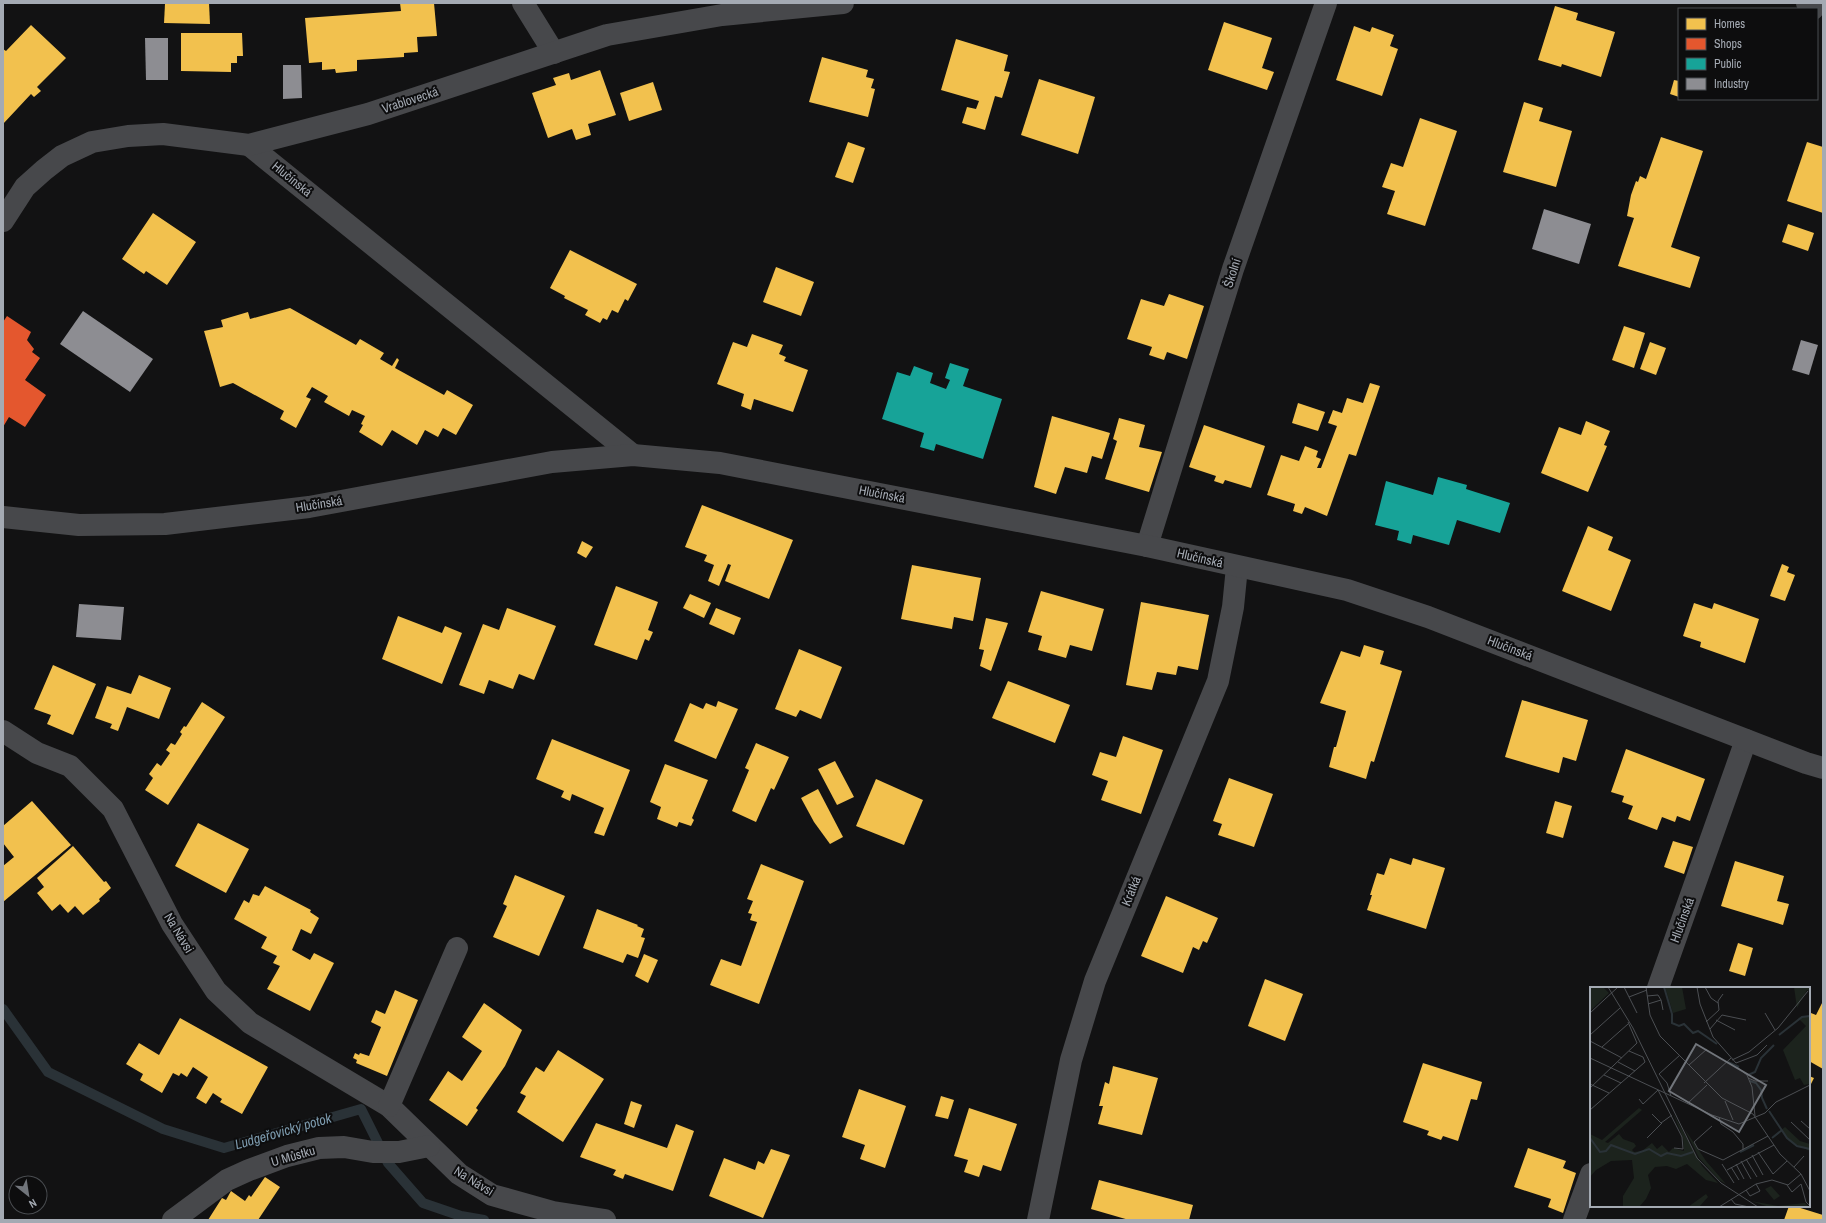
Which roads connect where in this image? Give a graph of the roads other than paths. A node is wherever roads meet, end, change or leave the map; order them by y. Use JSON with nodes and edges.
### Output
{"nodes":[{"id":1,"x":523,"y":3,"type":"edge"},
{"id":2,"x":843,"y":3,"type":"edge"},
{"id":3,"x":1326,"y":3,"type":"edge"},
{"id":4,"x":554,"y":53,"type":"junction"},
{"id":5,"x":249,"y":144,"type":"junction"},
{"id":6,"x":3,"y":221,"type":"edge"},
{"id":7,"x":633,"y":456,"type":"junction"},
{"id":8,"x":3,"y":517,"type":"edge"},
{"id":9,"x":1147,"y":546,"type":"junction"},
{"id":10,"x":1237,"y":567,"type":"junction"},
{"id":11,"x":3,"y":731,"type":"edge"},
{"id":12,"x":1746,"y":740,"type":"junction"},
{"id":13,"x":1823,"y":768,"type":"edge"},
{"id":14,"x":457,"y":948,"type":"dead end"},
{"id":15,"x":1658,"y":987,"type":"edge"},
{"id":16,"x":389,"y":1106,"type":"junction"},
{"id":17,"x":429,"y":1146,"type":"junction"},
{"id":18,"x":1590,"y":1177,"type":"edge"},
{"id":19,"x":172,"y":1220,"type":"edge"},
{"id":20,"x":605,"y":1220,"type":"edge"},
{"id":21,"x":1038,"y":1220,"type":"edge"},
{"id":22,"x":1574,"y":1220,"type":"edge"}],
"edges":[{"from":1,"to":4,"type":"street"},
{"from":2,"to":4,"type":"street","name":"Vrablovecká"},
{"from":3,"to":9,"type":"street","name":"Školní"},
{"from":4,"to":5,"type":"street","name":"Vrablovecká"},
{"from":5,"to":6,"type":"street","name":"Vrablovecká"},
{"from":5,"to":7,"type":"street","name":"Hlučínská"},
{"from":7,"to":8,"type":"street","name":"Hlučínská"},
{"from":7,"to":9,"type":"street","name":"Hlučínská"},
{"from":9,"to":10,"type":"street","name":"Hlučínská"},
{"from":10,"to":12,"type":"street","name":"Hlučínská"},
{"from":10,"to":21,"type":"street","name":"Krátká"},
{"from":11,"to":16,"type":"street","name":"Na Návsi"},
{"from":12,"to":13,"type":"street","name":"Hlučínská"},
{"from":12,"to":15,"type":"street","name":"Hlučínská"},
{"from":14,"to":16,"type":"street"},
{"from":16,"to":17,"type":"street","name":"Na Návsi"},
{"from":17,"to":19,"type":"street","name":"U Můstku"},
{"from":17,"to":20,"type":"street","name":"Na Návsi"},
{"from":18,"to":22,"type":"street"}]}
